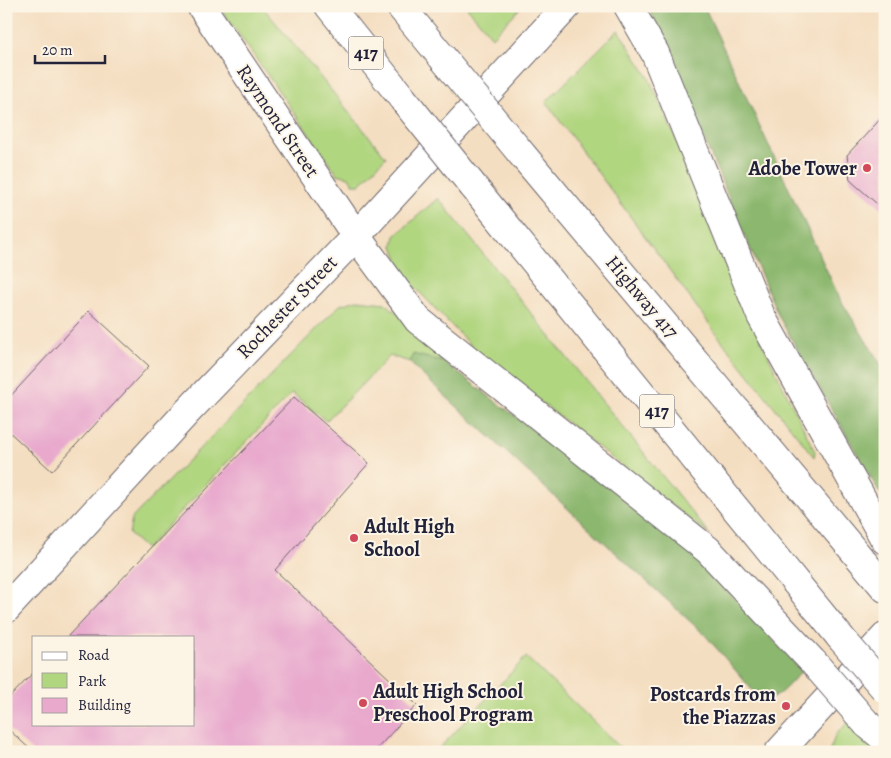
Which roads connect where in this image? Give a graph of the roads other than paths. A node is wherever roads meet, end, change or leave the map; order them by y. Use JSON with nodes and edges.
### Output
{"nodes":[{"id":1,"x":201,"y":6,"type":"edge"},
{"id":2,"x":328,"y":6,"type":"edge"},
{"id":3,"x":400,"y":6,"type":"edge"},
{"id":4,"x":567,"y":6,"type":"edge"},
{"id":5,"x":628,"y":6,"type":"edge"},
{"id":6,"x":356,"y":236,"type":"junction"},
{"id":7,"x":885,"y":540,"type":"edge"},
{"id":8,"x":885,"y":588,"type":"edge"},
{"id":9,"x":6,"y":609,"type":"edge"},
{"id":10,"x":885,"y":637,"type":"edge"},
{"id":11,"x":885,"y":689,"type":"edge"},
{"id":12,"x":876,"y":731,"type":"edge"},
{"id":13,"x":779,"y":752,"type":"edge"}],
"edges":[{"from":1,"to":6,"type":"main road","name":"Raymond Street"},
{"from":2,"to":11,"type":"main road","number":"417","bridge":true},
{"from":3,"to":8,"type":"main road","name":"Highway 417","bridge":true},
{"from":4,"to":6,"type":"main road","name":"Rochester Street"},
{"from":5,"to":7,"type":"main road"},
{"from":6,"to":9,"type":"main road","name":"Rochester Street"},
{"from":6,"to":12,"type":"main road","name":"Raymond Street","bridge":true},
{"from":10,"to":13,"type":"main road"}]}
